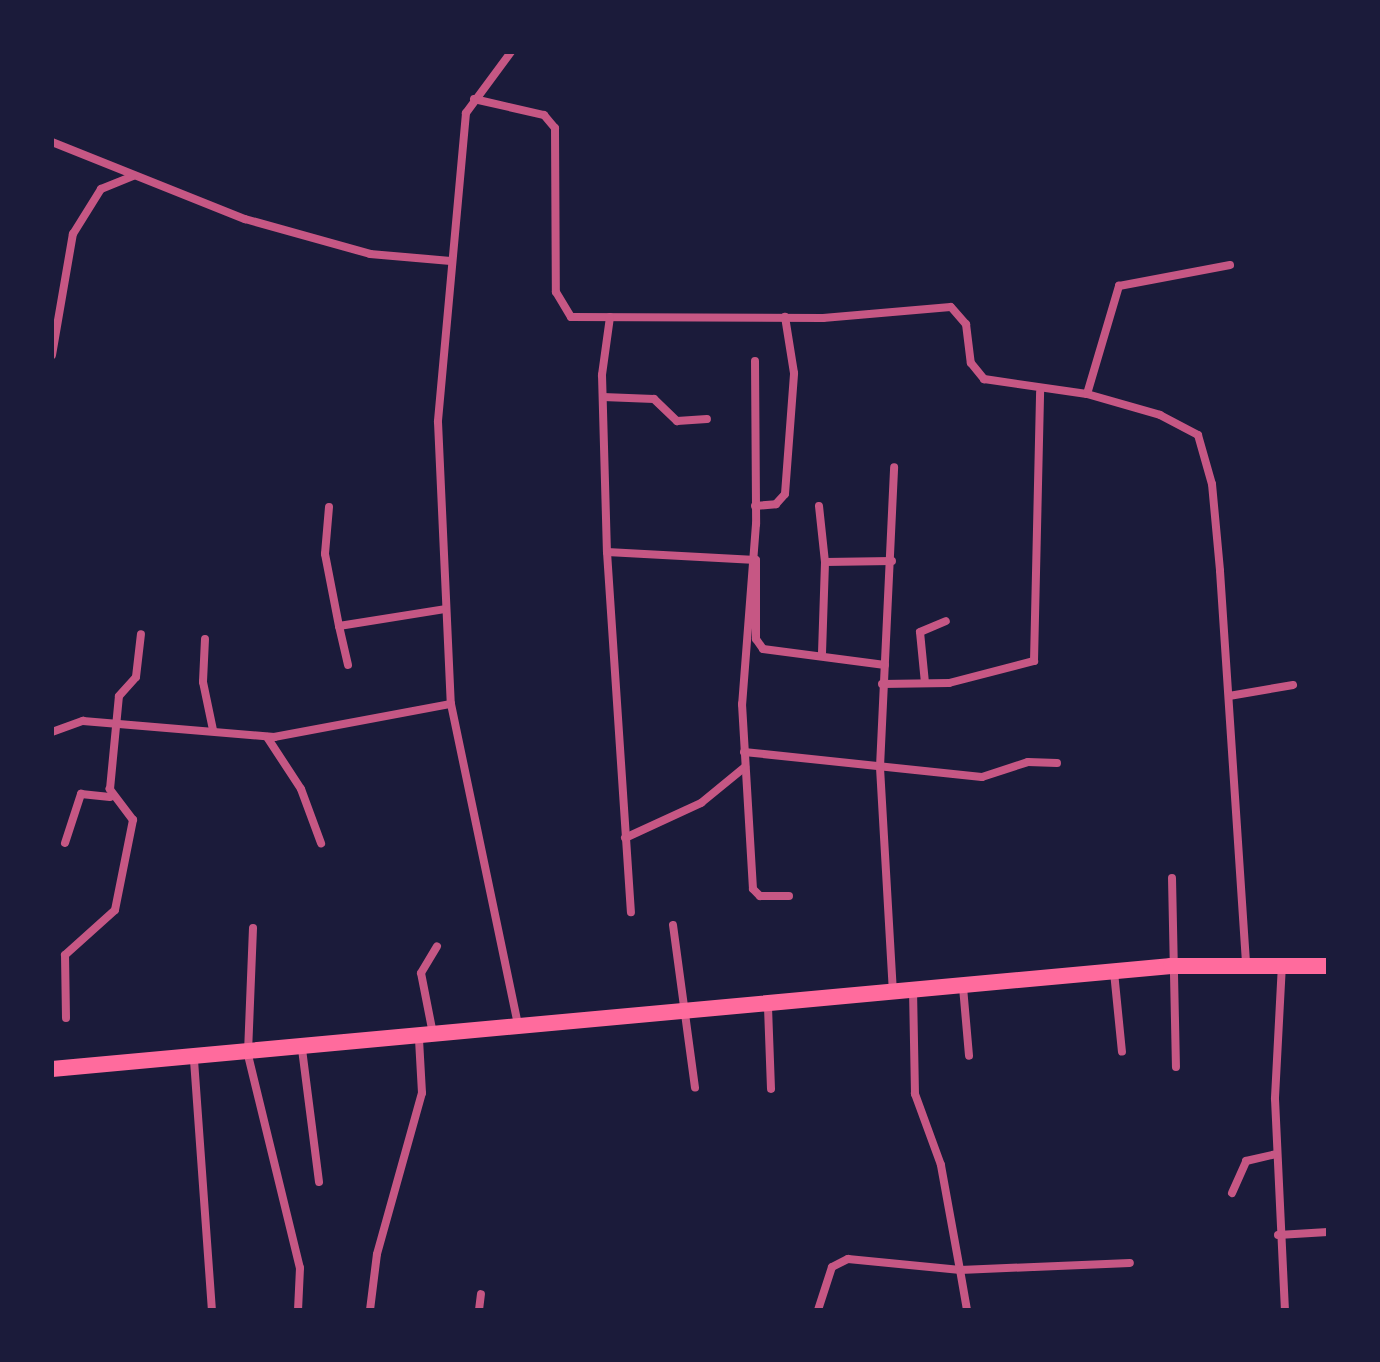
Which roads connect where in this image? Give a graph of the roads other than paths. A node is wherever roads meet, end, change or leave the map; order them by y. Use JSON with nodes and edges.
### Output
{"nodes":[{"id":1,"x":511,"y":52,"type":"edge"},
{"id":2,"x":474,"y":99,"type":"junction"},
{"id":3,"x":52,"y":142,"type":"edge"},
{"id":4,"x":135,"y":176,"type":"junction"},
{"id":5,"x":451,"y":261,"type":"junction"},
{"id":6,"x":1230,"y":265,"type":"dead end"},
{"id":7,"x":610,"y":317,"type":"junction"},
{"id":8,"x":785,"y":317,"type":"junction"},
{"id":9,"x":52,"y":355,"type":"edge"},
{"id":10,"x":755,"y":361,"type":"dead end"},
{"id":11,"x":1040,"y":392,"type":"junction"},
{"id":12,"x":1087,"y":394,"type":"junction"},
{"id":13,"x":603,"y":397,"type":"junction"},
{"id":14,"x":707,"y":419,"type":"dead end"},
{"id":15,"x":894,"y":467,"type":"dead end"},
{"id":16,"x":755,"y":506,"type":"junction"},
{"id":17,"x":819,"y":506,"type":"dead end"},
{"id":18,"x":329,"y":507,"type":"dead end"},
{"id":19,"x":607,"y":552,"type":"junction"},
{"id":20,"x":748,"y":559,"type":"junction"},
{"id":21,"x":892,"y":561,"type":"junction"},
{"id":22,"x":825,"y":562,"type":"junction"},
{"id":23,"x":445,"y":609,"type":"junction"},
{"id":24,"x":946,"y":621,"type":"dead end"},
{"id":25,"x":339,"y":626,"type":"junction"},
{"id":26,"x":141,"y":634,"type":"dead end"},
{"id":27,"x":205,"y":639,"type":"dead end"},
{"id":28,"x":822,"y":653,"type":"junction"},
{"id":29,"x":348,"y":665,"type":"dead end"},
{"id":30,"x":885,"y":665,"type":"junction"},
{"id":31,"x":925,"y":683,"type":"junction"},
{"id":32,"x":882,"y":684,"type":"junction"},
{"id":33,"x":1293,"y":685,"type":"dead end"},
{"id":34,"x":1229,"y":696,"type":"junction"},
{"id":35,"x":451,"y":704,"type":"junction"},
{"id":36,"x":119,"y":723,"type":"junction"},
{"id":37,"x":213,"y":730,"type":"junction"},
{"id":38,"x":52,"y":732,"type":"edge"},
{"id":39,"x":267,"y":737,"type":"junction"},
{"id":40,"x":744,"y":752,"type":"junction"},
{"id":41,"x":1057,"y":763,"type":"dead end"},
{"id":42,"x":745,"y":767,"type":"junction"},
{"id":43,"x":880,"y":767,"type":"junction"},
{"id":44,"x":110,"y":797,"type":"junction"},
{"id":45,"x":625,"y":838,"type":"junction"},
{"id":46,"x":65,"y":843,"type":"dead end"},
{"id":47,"x":321,"y":843,"type":"dead end"},
{"id":48,"x":1172,"y":878,"type":"dead end"},
{"id":49,"x":789,"y":896,"type":"dead end"},
{"id":50,"x":631,"y":912,"type":"dead end"},
{"id":51,"x":673,"y":925,"type":"dead end"},
{"id":52,"x":253,"y":928,"type":"dead end"},
{"id":53,"x":437,"y":946,"type":"dead end"},
{"id":54,"x":1282,"y":963,"type":"junction"},
{"id":55,"x":1246,"y":965,"type":"junction"},
{"id":56,"x":1171,"y":966,"type":"junction"},
{"id":57,"x":1328,"y":966,"type":"edge"},
{"id":58,"x":1114,"y":972,"type":"junction"},
{"id":59,"x":963,"y":987,"type":"junction"},
{"id":60,"x":913,"y":992,"type":"junction"},
{"id":61,"x":893,"y":994,"type":"junction"},
{"id":62,"x":768,"y":1007,"type":"junction"},
{"id":63,"x":690,"y":1015,"type":"junction"},
{"id":64,"x":66,"y":1018,"type":"dead end"},
{"id":65,"x":519,"y":1030,"type":"junction"},
{"id":66,"x":427,"y":1039,"type":"junction"},
{"id":67,"x":302,"y":1049,"type":"junction"},
{"id":68,"x":1122,"y":1052,"type":"dead end"},
{"id":69,"x":248,"y":1055,"type":"junction"},
{"id":70,"x":969,"y":1056,"type":"dead end"},
{"id":71,"x":194,"y":1060,"type":"junction"},
{"id":72,"x":1176,"y":1067,"type":"dead end"},
{"id":73,"x":52,"y":1069,"type":"edge"},
{"id":74,"x":695,"y":1088,"type":"dead end"},
{"id":75,"x":771,"y":1089,"type":"dead end"},
{"id":76,"x":1276,"y":1154,"type":"junction"},
{"id":77,"x":319,"y":1182,"type":"dead end"},
{"id":78,"x":1232,"y":1193,"type":"dead end"},
{"id":79,"x":1328,"y":1232,"type":"edge"},
{"id":80,"x":1278,"y":1235,"type":"junction"},
{"id":81,"x":1130,"y":1263,"type":"dead end"},
{"id":82,"x":960,"y":1270,"type":"junction"},
{"id":83,"x":481,"y":1294,"type":"dead end"},
{"id":84,"x":212,"y":1310,"type":"edge"},
{"id":85,"x":298,"y":1310,"type":"edge"},
{"id":86,"x":370,"y":1310,"type":"edge"},
{"id":87,"x":479,"y":1310,"type":"edge"},
{"id":88,"x":818,"y":1310,"type":"edge"},
{"id":89,"x":967,"y":1310,"type":"edge"},
{"id":90,"x":1285,"y":1310,"type":"edge"}],
"edges":[{"from":1,"to":2,"type":"street"},
{"from":2,"to":5,"type":"street"},
{"from":2,"to":7,"type":"street"},
{"from":3,"to":4,"type":"street"},
{"from":4,"to":5,"type":"street"},
{"from":4,"to":9,"type":"street"},
{"from":5,"to":23,"type":"street"},
{"from":6,"to":12,"type":"street"},
{"from":7,"to":8,"type":"street"},
{"from":7,"to":13,"type":"street"},
{"from":8,"to":11,"type":"street"},
{"from":8,"to":16,"type":"street"},
{"from":10,"to":16,"type":"street"},
{"from":11,"to":12,"type":"street"},
{"from":11,"to":31,"type":"street"},
{"from":12,"to":34,"type":"street"},
{"from":13,"to":14,"type":"street"},
{"from":13,"to":19,"type":"street"},
{"from":15,"to":21,"type":"street"},
{"from":16,"to":20,"type":"street"},
{"from":17,"to":22,"type":"street"},
{"from":18,"to":25,"type":"street"},
{"from":19,"to":20,"type":"street"},
{"from":19,"to":45,"type":"street"},
{"from":20,"to":28,"type":"street"},
{"from":20,"to":40,"type":"street"},
{"from":21,"to":22,"type":"street"},
{"from":21,"to":30,"type":"street"},
{"from":22,"to":28,"type":"street"},
{"from":23,"to":25,"type":"street"},
{"from":23,"to":35,"type":"street"},
{"from":24,"to":31,"type":"street"},
{"from":25,"to":29,"type":"street"},
{"from":26,"to":36,"type":"street"},
{"from":27,"to":37,"type":"street"},
{"from":28,"to":30,"type":"street"},
{"from":30,"to":32,"type":"street"},
{"from":31,"to":32,"type":"street"},
{"from":32,"to":43,"type":"street"},
{"from":33,"to":34,"type":"street"},
{"from":34,"to":55,"type":"street"},
{"from":35,"to":39,"type":"street"},
{"from":35,"to":65,"type":"street"},
{"from":36,"to":37,"type":"street"},
{"from":36,"to":38,"type":"street"},
{"from":36,"to":44,"type":"street"},
{"from":37,"to":39,"type":"street"},
{"from":39,"to":47,"type":"street"},
{"from":40,"to":42,"type":"street"},
{"from":40,"to":43,"type":"street"},
{"from":41,"to":43,"type":"street"},
{"from":42,"to":45,"type":"street"},
{"from":42,"to":49,"type":"street"},
{"from":43,"to":61,"type":"street"},
{"from":44,"to":46,"type":"street"},
{"from":44,"to":64,"type":"street"},
{"from":45,"to":50,"type":"street"},
{"from":48,"to":56,"type":"street"},
{"from":51,"to":63,"type":"street"},
{"from":52,"to":69,"type":"street"},
{"from":53,"to":66,"type":"street"},
{"from":54,"to":55,"type":"main road"},
{"from":54,"to":57,"type":"main road"},
{"from":54,"to":76,"type":"street"},
{"from":55,"to":56,"type":"main road"},
{"from":56,"to":58,"type":"main road"},
{"from":56,"to":72,"type":"street"},
{"from":58,"to":59,"type":"main road"},
{"from":58,"to":68,"type":"street"},
{"from":59,"to":60,"type":"main road"},
{"from":59,"to":70,"type":"street"},
{"from":60,"to":61,"type":"main road"},
{"from":60,"to":82,"type":"street"},
{"from":61,"to":62,"type":"main road"},
{"from":62,"to":63,"type":"main road"},
{"from":62,"to":75,"type":"street"},
{"from":63,"to":65,"type":"main road"},
{"from":63,"to":74,"type":"street"},
{"from":65,"to":66,"type":"main road"},
{"from":66,"to":67,"type":"main road"},
{"from":66,"to":86,"type":"street"},
{"from":67,"to":69,"type":"main road"},
{"from":67,"to":77,"type":"street"},
{"from":69,"to":71,"type":"main road"},
{"from":69,"to":85,"type":"street"},
{"from":71,"to":73,"type":"main road"},
{"from":71,"to":84,"type":"street"},
{"from":76,"to":78,"type":"street"},
{"from":76,"to":80,"type":"street"},
{"from":79,"to":80,"type":"street"},
{"from":80,"to":90,"type":"street"},
{"from":81,"to":82,"type":"street"},
{"from":82,"to":88,"type":"street"},
{"from":82,"to":89,"type":"street"},
{"from":83,"to":87,"type":"street"}]}
